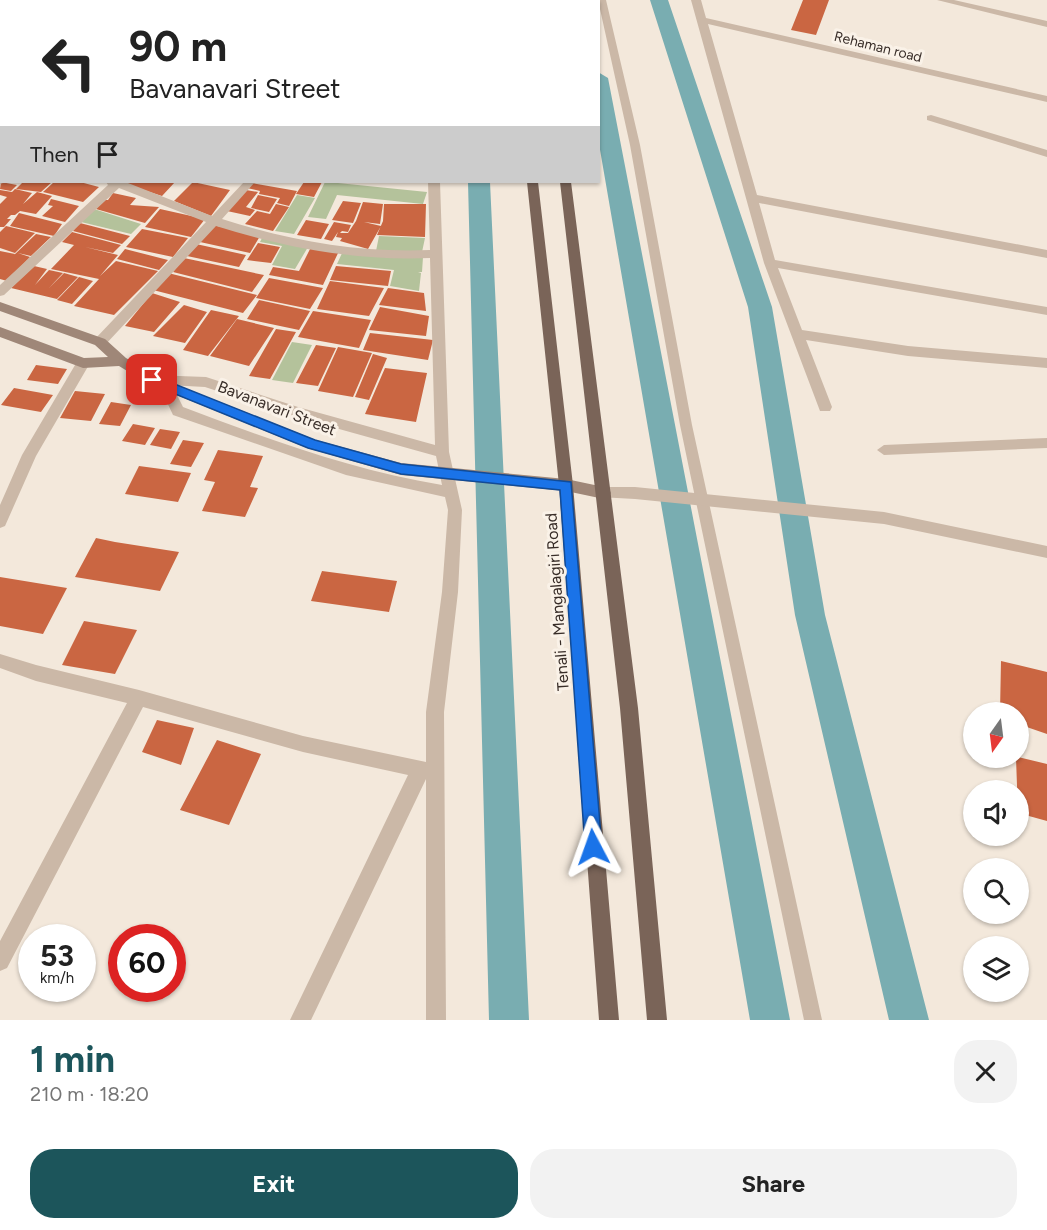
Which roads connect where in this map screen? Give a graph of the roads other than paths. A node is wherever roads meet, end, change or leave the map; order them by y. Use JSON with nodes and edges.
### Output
{"nodes":[{"id":1,"x":602,"y":0,"type":"edge"},
{"id":2,"x":696,"y":0,"type":"edge"},
{"id":3,"x":942,"y":0,"type":"edge"},
{"id":4,"x":702,"y":20,"type":"junction"},
{"id":5,"x":1047,"y":24,"type":"edge"},
{"id":6,"x":1047,"y":99,"type":"edge"},
{"id":7,"x":931,"y":118,"type":"dead end"},
{"id":8,"x":1047,"y":154,"type":"edge"},
{"id":9,"x":114,"y":183,"type":"edge"},
{"id":10,"x":118,"y":183,"type":"edge"},
{"id":11,"x":249,"y":183,"type":"edge"},
{"id":12,"x":434,"y":183,"type":"edge"},
{"id":13,"x":532,"y":183,"type":"edge"},
{"id":14,"x":565,"y":183,"type":"edge"},
{"id":15,"x":752,"y":198,"type":"junction"},
{"id":16,"x":215,"y":221,"type":"junction"},
{"id":17,"x":435,"y":254,"type":"junction"},
{"id":18,"x":1047,"y":254,"type":"edge"},
{"id":19,"x":770,"y":263,"type":"junction"},
{"id":20,"x":0,"y":292,"type":"edge"},
{"id":21,"x":0,"y":306,"type":"edge"},
{"id":22,"x":1047,"y":311,"type":"edge"},
{"id":23,"x":0,"y":332,"type":"edge"},
{"id":24,"x":799,"y":334,"type":"junction"},
{"id":25,"x":100,"y":342,"type":"junction"},
{"id":26,"x":121,"y":362,"type":"junction"},
{"id":27,"x":83,"y":363,"type":"junction"},
{"id":28,"x":1047,"y":363,"type":"edge"},
{"id":29,"x":152,"y":380,"type":"junction"},
{"id":30,"x":825,"y":407,"type":"dead end"},
{"id":31,"x":1047,"y":443,"type":"edge"},
{"id":32,"x":884,"y":450,"type":"dead end"},
{"id":33,"x":442,"y":452,"type":"junction"},
{"id":34,"x":566,"y":485,"type":"junction"},
{"id":35,"x":451,"y":492,"type":"junction"},
{"id":36,"x":604,"y":493,"type":"junction"},
{"id":37,"x":0,"y":522,"type":"edge"},
{"id":38,"x":1047,"y":552,"type":"edge"},
{"id":39,"x":0,"y":660,"type":"edge"},
{"id":40,"x":139,"y":698,"type":"junction"},
{"id":41,"x":428,"y":770,"type":"junction"},
{"id":42,"x":0,"y":961,"type":"edge"},
{"id":43,"x":300,"y":1020,"type":"edge"},
{"id":44,"x":436,"y":1020,"type":"edge"},
{"id":45,"x":609,"y":1020,"type":"edge"},
{"id":46,"x":657,"y":1020,"type":"edge"},
{"id":47,"x":813,"y":1020,"type":"edge"}],
"edges":[{"from":1,"to":47,"type":"lane"},
{"from":2,"to":4,"type":"street"},
{"from":3,"to":5,"type":"street"},
{"from":4,"to":6,"type":"street","name":"Rehaman road"},
{"from":4,"to":15,"type":"street"},
{"from":7,"to":8,"type":"street"},
{"from":9,"to":20,"type":"street"},
{"from":10,"to":16,"type":"street"},
{"from":11,"to":16,"type":"street"},
{"from":12,"to":17,"type":"street"},
{"from":13,"to":34,"type":"main road","name":"Tenali - Mangalagiri Road"},
{"from":14,"to":36,"type":"main road"},
{"from":15,"to":18,"type":"street"},
{"from":15,"to":19,"type":"street"},
{"from":16,"to":17,"type":"street"},
{"from":16,"to":25,"type":"street"},
{"from":17,"to":33,"type":"street"},
{"from":19,"to":22,"type":"street"},
{"from":19,"to":24,"type":"street"},
{"from":21,"to":25,"type":"main road","name":"Bavanavari Street"},
{"from":23,"to":27,"type":"main road"},
{"from":24,"to":28,"type":"street"},
{"from":24,"to":30,"type":"street"},
{"from":25,"to":26,"type":"main road","name":"Bavanavari Street"},
{"from":26,"to":27,"type":"main road"},
{"from":26,"to":29,"type":"main road","name":"Bavanavari Street"},
{"from":27,"to":37,"type":"street"},
{"from":29,"to":33,"type":"street"},
{"from":29,"to":34,"type":"main road","name":"Bavanavari Street"},
{"from":29,"to":35,"type":"street"},
{"from":31,"to":32,"type":"street"},
{"from":33,"to":35,"type":"street"},
{"from":34,"to":36,"type":"main road","name":"Bavanavari Street"},
{"from":34,"to":45,"type":"main road","name":"Tenali - Mangalagiri Road"},
{"from":35,"to":41,"type":"street"},
{"from":36,"to":38,"type":"street"},
{"from":36,"to":46,"type":"main road"},
{"from":39,"to":40,"type":"street"},
{"from":40,"to":41,"type":"street"},
{"from":40,"to":42,"type":"street"},
{"from":41,"to":43,"type":"street"},
{"from":41,"to":44,"type":"street"}]}
